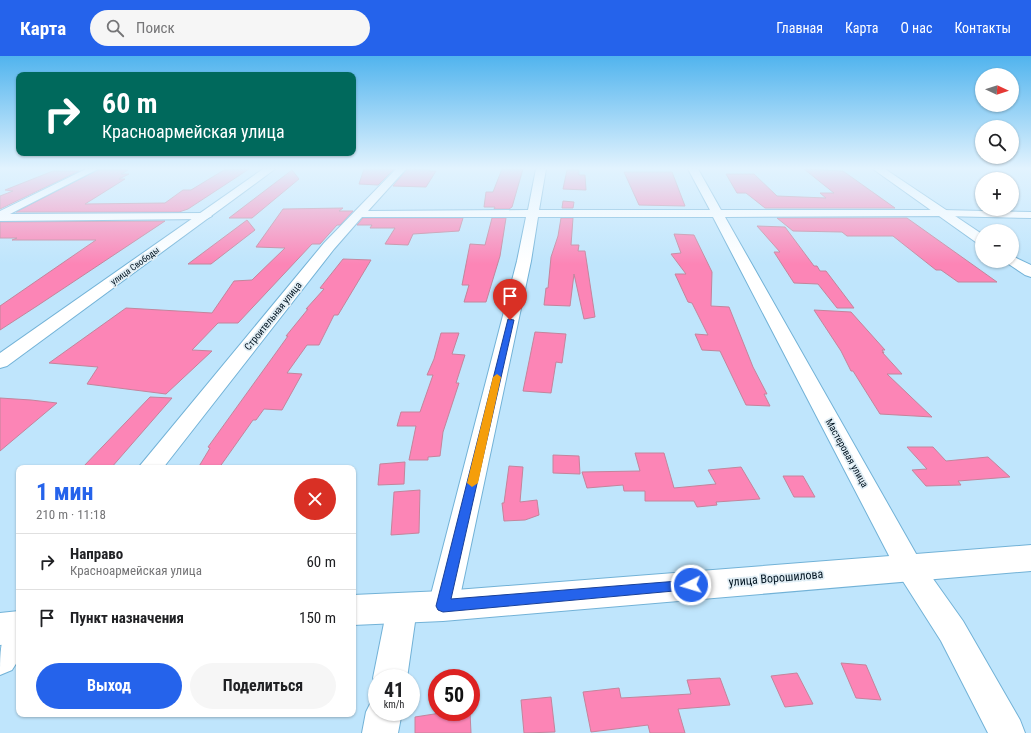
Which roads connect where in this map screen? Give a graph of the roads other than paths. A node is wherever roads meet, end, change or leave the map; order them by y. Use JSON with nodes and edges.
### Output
{"nodes":[{"id":1,"x":29,"y":201,"type":"edge"},
{"id":2,"x":227,"y":201,"type":"edge"},
{"id":3,"x":372,"y":201,"type":"edge"},
{"id":4,"x":535,"y":201,"type":"edge"},
{"id":5,"x":710,"y":201,"type":"edge"},
{"id":6,"x":924,"y":201,"type":"edge"},
{"id":7,"x":942,"y":213,"type":"junction"},
{"id":8,"x":360,"y":214,"type":"junction"},
{"id":9,"x":533,"y":214,"type":"junction"},
{"id":10,"x":717,"y":214,"type":"junction"},
{"id":11,"x":0,"y":215,"type":"edge"},
{"id":12,"x":1031,"y":215,"type":"edge"},
{"id":13,"x":206,"y":216,"type":"junction"},
{"id":14,"x":0,"y":218,"type":"edge"},
{"id":15,"x":975,"y":235,"type":"edge"},
{"id":16,"x":1019,"y":264,"type":"edge"},
{"id":17,"x":1031,"y":272,"type":"edge"},
{"id":18,"x":0,"y":362,"type":"edge"},
{"id":19,"x":152,"y":465,"type":"edge"},
{"id":20,"x":1031,"y":558,"type":"edge"},
{"id":21,"x":909,"y":567,"type":"junction"},
{"id":22,"x":443,"y":606,"type":"junction"},
{"id":23,"x":402,"y":608,"type":"junction"},
{"id":24,"x":356,"y":610,"type":"edge"},
{"id":25,"x":16,"y":627,"type":"edge"},
{"id":26,"x":0,"y":628,"type":"edge"},
{"id":27,"x":16,"y":636,"type":"edge"},
{"id":28,"x":0,"y":660,"type":"edge"},
{"id":29,"x":392,"y":669,"type":"edge"},
{"id":30,"x":382,"y":721,"type":"edge"},
{"id":31,"x":380,"y":733,"type":"edge"},
{"id":32,"x":1007,"y":733,"type":"edge"}],
"edges":[{"from":1,"to":11,"type":"street"},
{"from":2,"to":13,"type":"main road","name":"улица Свободы"},
{"from":3,"to":8,"type":"street","name":"Строительная улица"},
{"from":4,"to":9,"type":"street"},
{"from":5,"to":10,"type":"street","name":"Мастеровая улица"},
{"from":6,"to":7,"type":"main road"},
{"from":7,"to":10,"type":"street"},
{"from":7,"to":12,"type":"street"},
{"from":7,"to":15,"type":"main road"},
{"from":8,"to":9,"type":"street"},
{"from":8,"to":19,"type":"street","name":"Строительная улица"},
{"from":9,"to":10,"type":"street"},
{"from":9,"to":22,"type":"street"},
{"from":10,"to":21,"type":"street","name":"Мастеровая улица"},
{"from":13,"to":14,"type":"street"},
{"from":13,"to":18,"type":"main road","name":"улица Свободы"},
{"from":16,"to":17,"type":"main road"},
{"from":20,"to":21,"type":"main road","name":"улица Ворошилова"},
{"from":21,"to":22,"type":"main road","name":"улица Ворошилова"},
{"from":21,"to":32,"type":"street","name":"Мастеровая улица"},
{"from":22,"to":23,"type":"main road","name":"улица Ворошилова"},
{"from":23,"to":24,"type":"main road","name":"улица Ворошилова"},
{"from":23,"to":29,"type":"street"},
{"from":25,"to":26,"type":"main road"},
{"from":27,"to":28,"type":"street"},
{"from":30,"to":31,"type":"street"}]}
